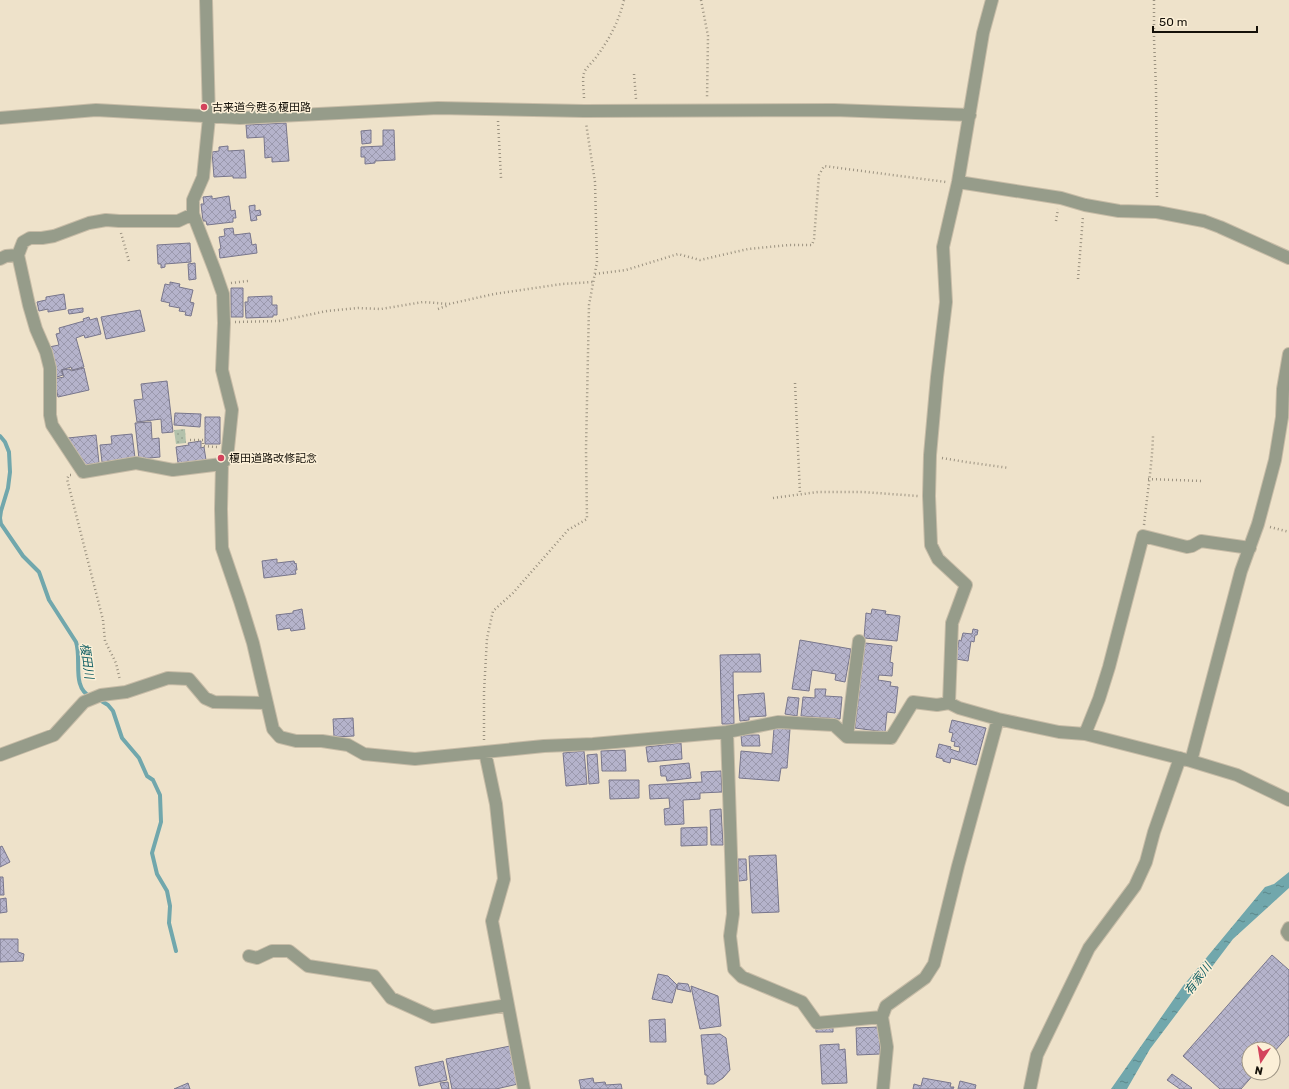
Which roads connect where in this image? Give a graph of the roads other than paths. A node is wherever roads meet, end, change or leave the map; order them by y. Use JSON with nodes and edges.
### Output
{"nodes":[{"id":1,"x":206,"y":0,"type":"edge"},
{"id":2,"x":992,"y":0,"type":"edge"},
{"id":3,"x":970,"y":115,"type":"junction"},
{"id":4,"x":0,"y":118,"type":"edge"},
{"id":5,"x":209,"y":118,"type":"junction"},
{"id":6,"x":958,"y":182,"type":"junction"},
{"id":7,"x":193,"y":214,"type":"junction"},
{"id":8,"x":18,"y":255,"type":"junction"},
{"id":9,"x":1289,"y":258,"type":"edge"},
{"id":10,"x":0,"y":259,"type":"edge"},
{"id":11,"x":1289,"y":354,"type":"edge"},
{"id":12,"x":222,"y":464,"type":"junction"},
{"id":13,"x":1250,"y":548,"type":"junction"},
{"id":14,"x":859,"y":641,"type":"dead end"},
{"id":15,"x":267,"y":703,"type":"junction"},
{"id":16,"x":949,"y":703,"type":"junction"},
{"id":17,"x":998,"y":719,"type":"junction"},
{"id":18,"x":727,"y":732,"type":"junction"},
{"id":19,"x":1085,"y":734,"type":"junction"},
{"id":20,"x":847,"y":737,"type":"junction"},
{"id":21,"x":484,"y":752,"type":"junction"},
{"id":22,"x":0,"y":755,"type":"edge"},
{"id":23,"x":1185,"y":759,"type":"junction"},
{"id":24,"x":1289,"y":800,"type":"edge"},
{"id":25,"x":1289,"y":928,"type":"edge"},
{"id":26,"x":1289,"y":935,"type":"edge"},
{"id":27,"x":249,"y":956,"type":"dead end"},
{"id":28,"x":508,"y":1005,"type":"junction"},
{"id":29,"x":882,"y":1017,"type":"junction"},
{"id":30,"x":524,"y":1089,"type":"edge"},
{"id":31,"x":883,"y":1089,"type":"edge"},
{"id":32,"x":1030,"y":1089,"type":"edge"}],
"edges":[{"from":1,"to":5,"type":"street"},
{"from":2,"to":3,"type":"street"},
{"from":3,"to":5,"type":"street"},
{"from":3,"to":6,"type":"street"},
{"from":4,"to":5,"type":"street"},
{"from":5,"to":7,"type":"street"},
{"from":6,"to":9,"type":"street"},
{"from":6,"to":16,"type":"street"},
{"from":7,"to":8,"type":"street"},
{"from":7,"to":12,"type":"street"},
{"from":8,"to":10,"type":"street"},
{"from":8,"to":12,"type":"street"},
{"from":11,"to":13,"type":"street"},
{"from":12,"to":15,"type":"street"},
{"from":13,"to":19,"type":"street"},
{"from":13,"to":23,"type":"street"},
{"from":14,"to":20,"type":"street"},
{"from":15,"to":21,"type":"street"},
{"from":15,"to":22,"type":"street"},
{"from":16,"to":17,"type":"street"},
{"from":16,"to":20,"type":"street"},
{"from":17,"to":19,"type":"street"},
{"from":17,"to":29,"type":"street"},
{"from":18,"to":20,"type":"street"},
{"from":18,"to":21,"type":"street"},
{"from":18,"to":29,"type":"street"},
{"from":19,"to":23,"type":"street"},
{"from":21,"to":28,"type":"street"},
{"from":23,"to":24,"type":"street"},
{"from":23,"to":32,"type":"street"},
{"from":25,"to":26,"type":"street"},
{"from":27,"to":28,"type":"street"},
{"from":28,"to":30,"type":"street"},
{"from":29,"to":31,"type":"street"}]}
